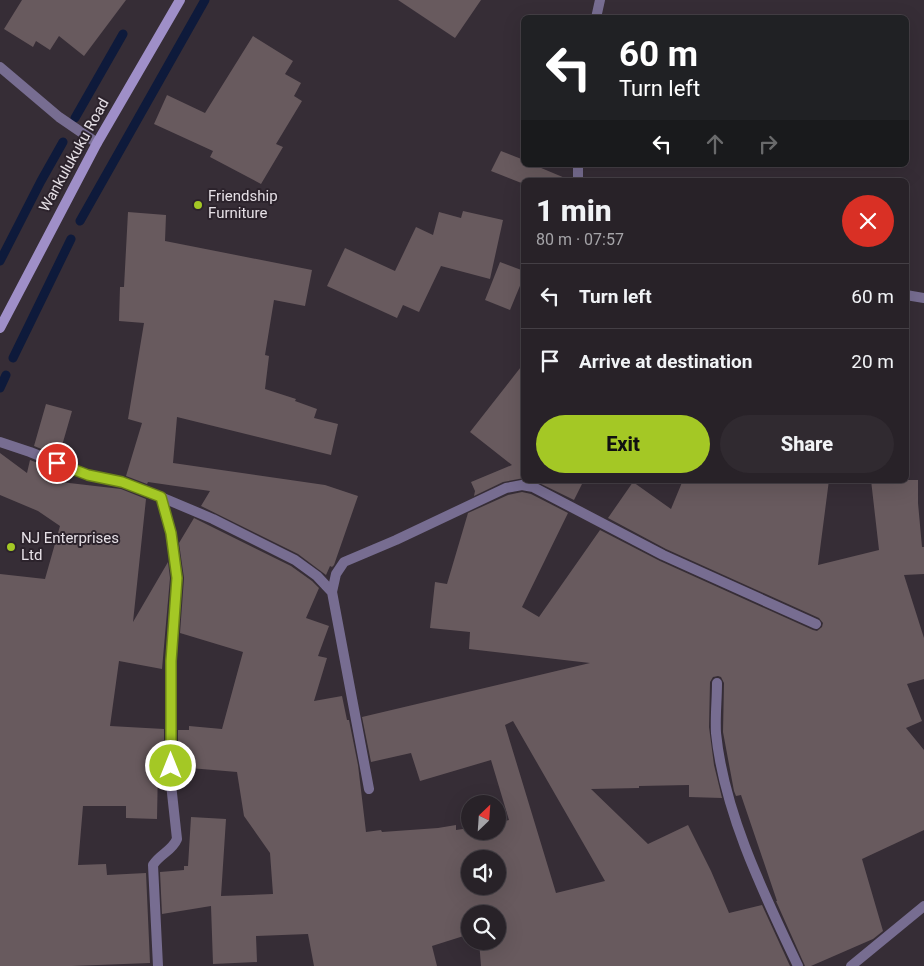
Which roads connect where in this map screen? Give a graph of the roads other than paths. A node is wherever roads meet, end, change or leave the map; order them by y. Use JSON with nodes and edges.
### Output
{"nodes":[{"id":1,"x":180,"y":0,"type":"edge"},
{"id":2,"x":600,"y":0,"type":"edge"},
{"id":3,"x":597,"y":15,"type":"edge"},
{"id":4,"x":0,"y":67,"type":"edge"},
{"id":5,"x":97,"y":143,"type":"junction"},
{"id":6,"x":909,"y":296,"type":"edge"},
{"id":7,"x":924,"y":298,"type":"edge"},
{"id":8,"x":0,"y":328,"type":"edge"},
{"id":9,"x":0,"y":442,"type":"edge"},
{"id":10,"x":161,"y":497,"type":"junction"},
{"id":11,"x":332,"y":592,"type":"junction"},
{"id":12,"x":816,"y":624,"type":"dead end"},
{"id":13,"x":717,"y":683,"type":"dead end"},
{"id":14,"x":370,"y":789,"type":"dead end"},
{"id":15,"x":924,"y":906,"type":"edge"},
{"id":16,"x":158,"y":966,"type":"edge"},
{"id":17,"x":798,"y":966,"type":"edge"},
{"id":18,"x":851,"y":966,"type":"edge"}],
"edges":[{"from":1,"to":5,"type":"main road","name":"Wankulukuku Road"},
{"from":2,"to":3,"type":"street"},
{"from":4,"to":5,"type":"street"},
{"from":5,"to":8,"type":"main road","name":"Wankulukuku Road"},
{"from":6,"to":7,"type":"street"},
{"from":9,"to":10,"type":"street"},
{"from":10,"to":11,"type":"street"},
{"from":10,"to":16,"type":"street"},
{"from":11,"to":12,"type":"street"},
{"from":11,"to":14,"type":"street"},
{"from":13,"to":17,"type":"street"},
{"from":15,"to":18,"type":"street"}]}
